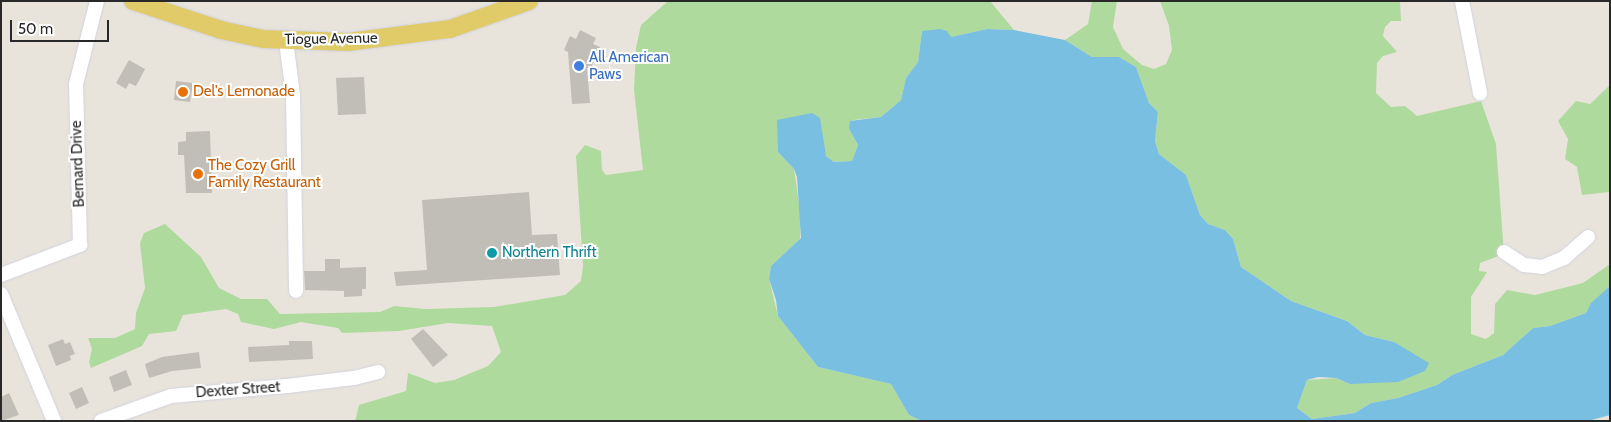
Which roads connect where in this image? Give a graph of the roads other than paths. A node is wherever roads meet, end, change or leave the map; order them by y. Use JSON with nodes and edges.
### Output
{"nodes":[{"id":1,"x":96,"y":1,"type":"edge"},
{"id":2,"x":133,"y":1,"type":"edge"},
{"id":3,"x":529,"y":1,"type":"edge"},
{"id":4,"x":1462,"y":1,"type":"edge"},
{"id":5,"x":286,"y":40,"type":"junction"},
{"id":6,"x":1480,"y":93,"type":"dead end"},
{"id":7,"x":1588,"y":237,"type":"dead end"},
{"id":8,"x":1504,"y":252,"type":"dead end"},
{"id":9,"x":1,"y":275,"type":"edge"},
{"id":10,"x":296,"y":291,"type":"dead end"},
{"id":11,"x":1,"y":294,"type":"edge"},
{"id":12,"x":378,"y":372,"type":"dead end"},
{"id":13,"x":54,"y":421,"type":"edge"},
{"id":14,"x":101,"y":421,"type":"edge"}],
"edges":[{"from":1,"to":9,"type":"street","name":"Bernard Drive"},
{"from":2,"to":5,"type":"main road","name":"Tiogue Avenue"},
{"from":3,"to":5,"type":"main road","name":"Tiogue Avenue"},
{"from":4,"to":6,"type":"street"},
{"from":5,"to":10,"type":"street"},
{"from":7,"to":8,"type":"street"},
{"from":11,"to":13,"type":"street"},
{"from":12,"to":14,"type":"street","name":"Dexter Street"}]}
